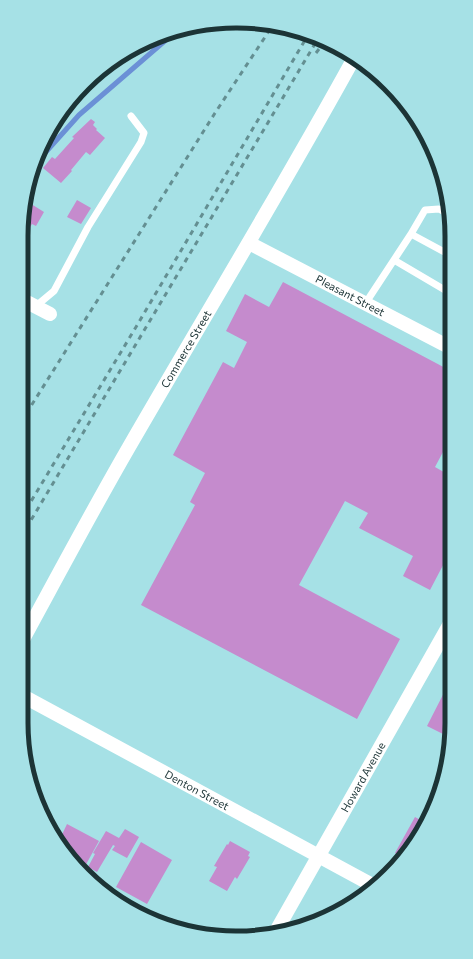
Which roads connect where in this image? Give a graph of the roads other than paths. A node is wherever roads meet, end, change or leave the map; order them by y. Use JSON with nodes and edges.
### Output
{"nodes":[{"id":1,"x":351,"y":63,"type":"edge"},
{"id":2,"x":131,"y":116,"type":"dead end"},
{"id":3,"x":443,"y":211,"type":"edge"},
{"id":4,"x":411,"y":234,"type":"junction"},
{"id":5,"x":249,"y":243,"type":"junction"},
{"id":6,"x":445,"y":253,"type":"edge"},
{"id":7,"x":394,"y":260,"type":"junction"},
{"id":8,"x":445,"y":290,"type":"edge"},
{"id":9,"x":28,"y":302,"type":"edge"},
{"id":10,"x":365,"y":304,"type":"junction"},
{"id":11,"x":36,"y":306,"type":"junction"},
{"id":12,"x":50,"y":314,"type":"dead end"},
{"id":13,"x":445,"y":345,"type":"edge"},
{"id":14,"x":28,"y":629,"type":"edge"},
{"id":15,"x":445,"y":641,"type":"edge"},
{"id":16,"x":28,"y":699,"type":"edge"},
{"id":17,"x":318,"y":855,"type":"junction"},
{"id":18,"x":369,"y":883,"type":"edge"},
{"id":19,"x":278,"y":927,"type":"edge"}],
"edges":[{"from":1,"to":5,"type":"street","name":"Commerce Street"},
{"from":2,"to":11,"type":"lane"},
{"from":3,"to":4,"type":"lane"},
{"from":4,"to":6,"type":"lane"},
{"from":4,"to":7,"type":"lane"},
{"from":5,"to":10,"type":"street","name":"Pleasant Street"},
{"from":5,"to":14,"type":"street","name":"Commerce Street"},
{"from":7,"to":8,"type":"lane"},
{"from":7,"to":10,"type":"lane"},
{"from":9,"to":11,"type":"street"},
{"from":10,"to":13,"type":"street","name":"Pleasant Street"},
{"from":11,"to":12,"type":"street"},
{"from":15,"to":17,"type":"street","name":"Howard Avenue"},
{"from":16,"to":17,"type":"street","name":"Denton Street"},
{"from":17,"to":18,"type":"street","name":"Denton Street"},
{"from":17,"to":19,"type":"street","name":"Howard Avenue"}]}
